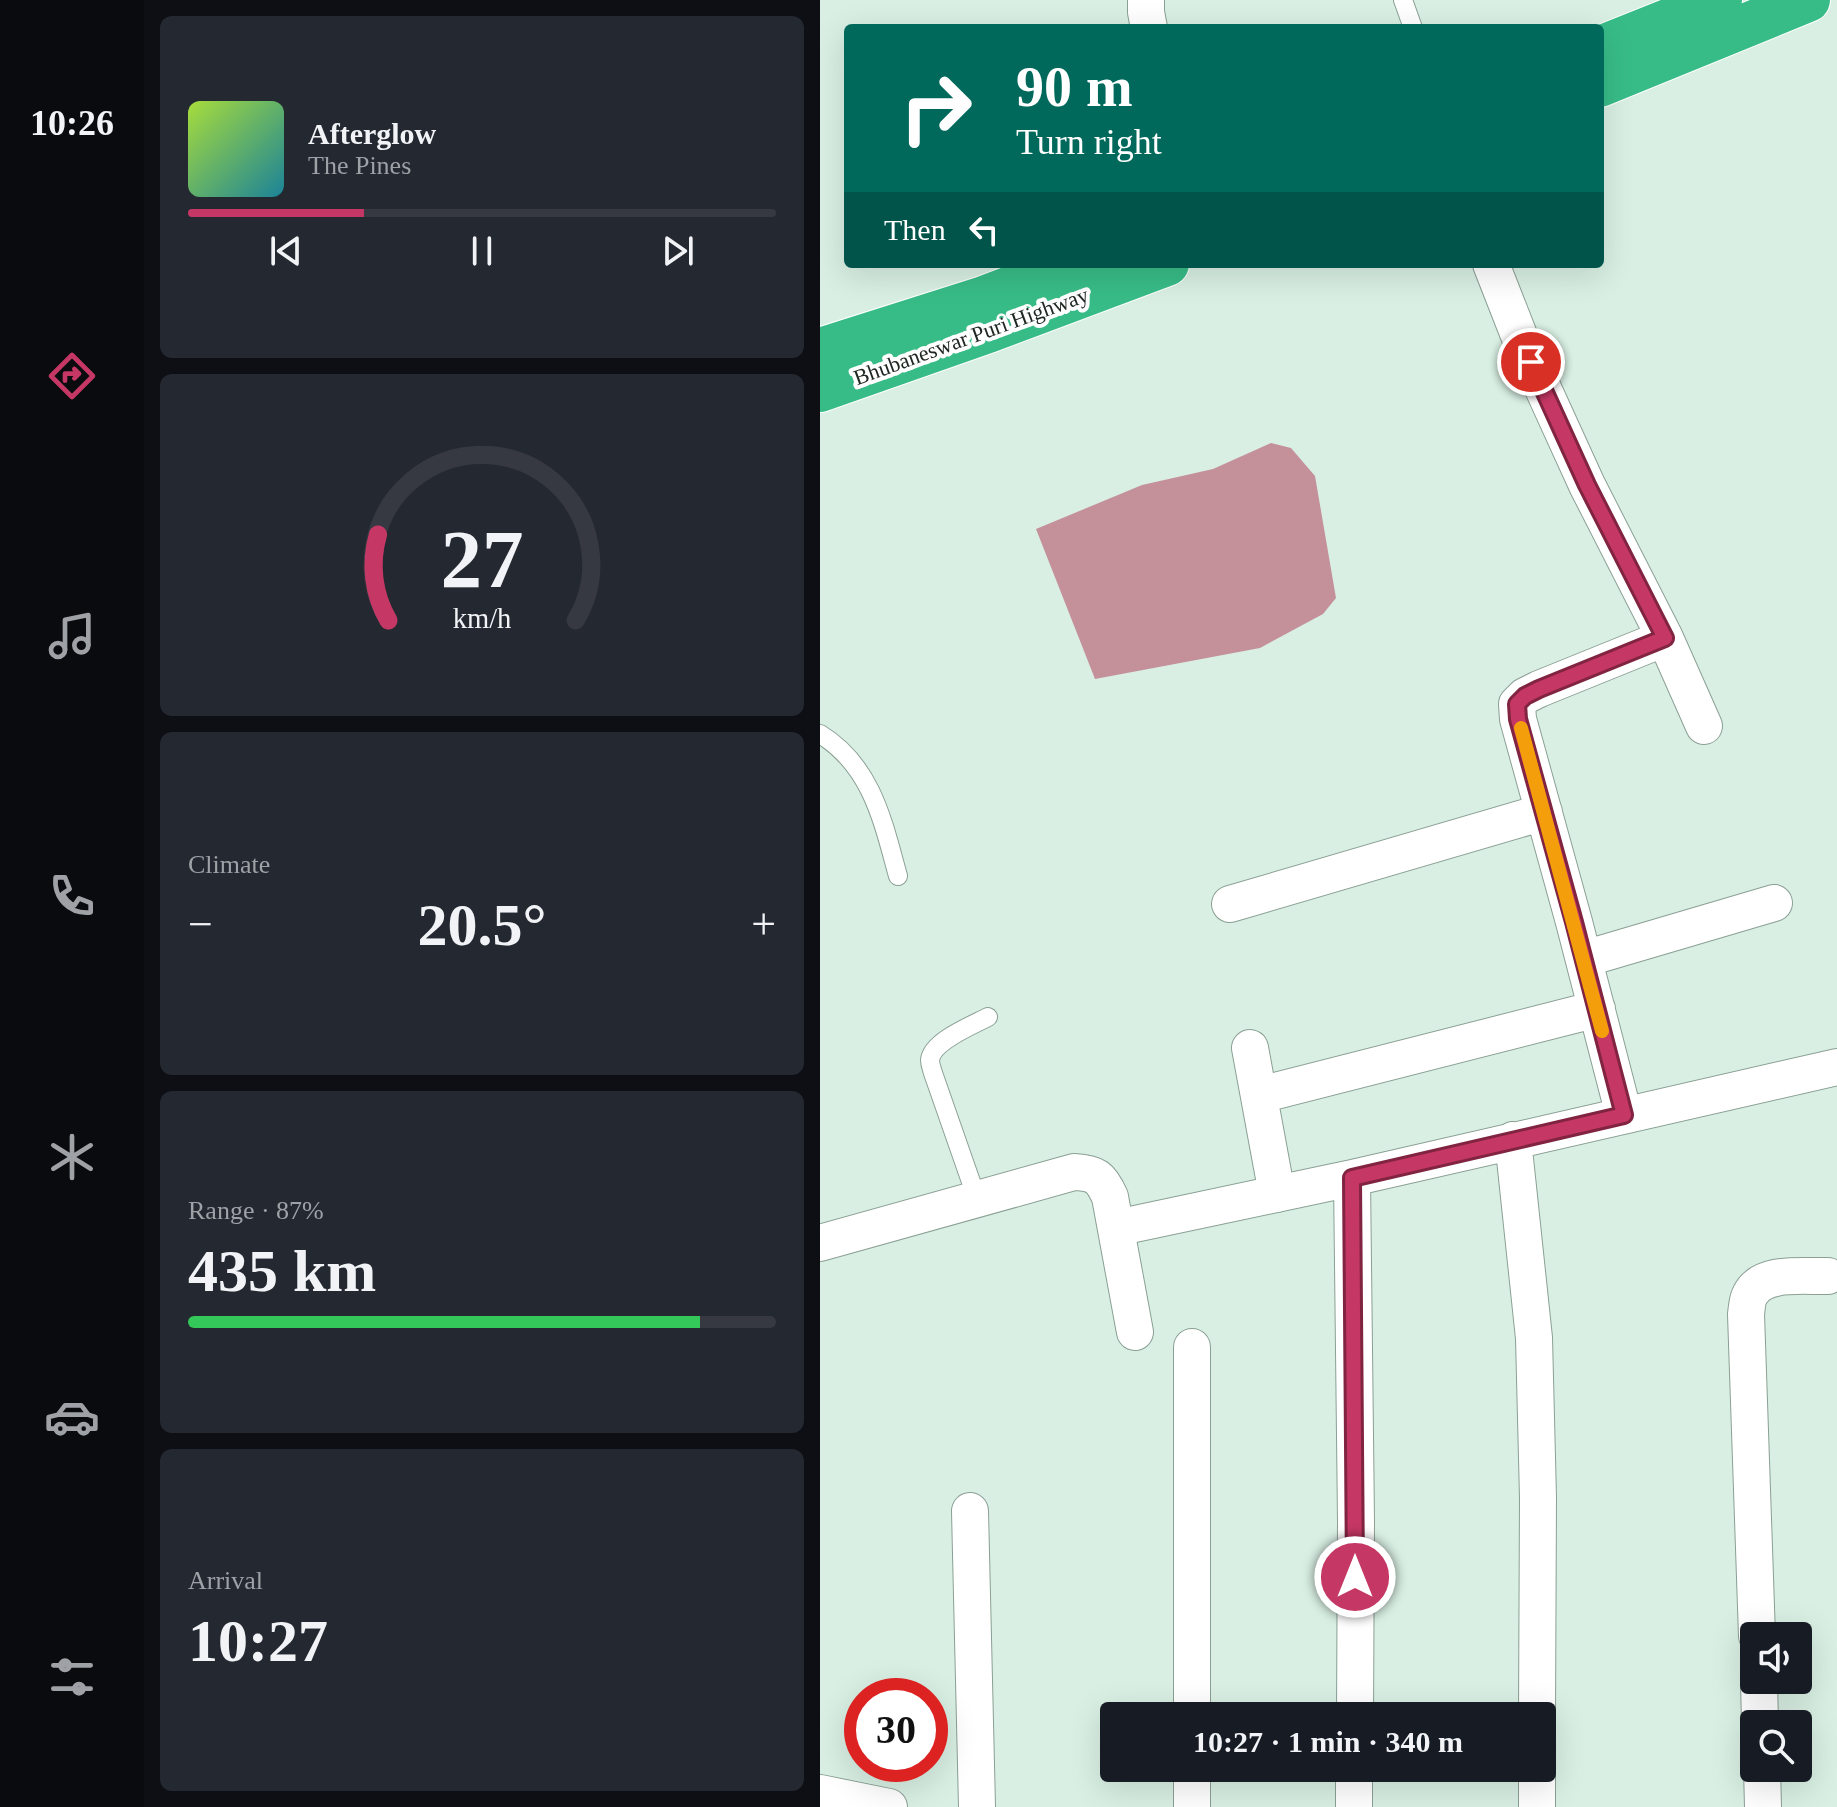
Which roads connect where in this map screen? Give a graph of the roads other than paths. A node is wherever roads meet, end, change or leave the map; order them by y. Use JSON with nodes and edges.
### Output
{"nodes":[{"id":1,"x":1146,"y":0,"type":"edge"},
{"id":2,"x":1403,"y":0,"type":"edge"},
{"id":3,"x":1720,"y":0,"type":"edge"},
{"id":4,"x":1808,"y":0,"type":"edge"},
{"id":5,"x":1663,"y":10,"type":"edge"},
{"id":6,"x":1148,"y":24,"type":"edge"},
{"id":7,"x":1412,"y":24,"type":"edge"},
{"id":8,"x":1604,"y":46,"type":"edge"},
{"id":9,"x":1604,"y":83,"type":"edge"},
{"id":10,"x":1063,"y":268,"type":"edge"},
{"id":11,"x":1156,"y":268,"type":"edge"},
{"id":12,"x":1493,"y":268,"type":"edge"},
{"id":13,"x":820,"y":350,"type":"edge"},
{"id":14,"x":820,"y":390,"type":"edge"},
{"id":15,"x":1665,"y":638,"type":"junction"},
{"id":16,"x":1704,"y":726,"type":"dead end"},
{"id":17,"x":820,"y":734,"type":"edge"},
{"id":18,"x":1544,"y":812,"type":"junction"},
{"id":19,"x":898,"y":876,"type":"dead end"},
{"id":20,"x":1774,"y":903,"type":"dead end"},
{"id":21,"x":1230,"y":904,"type":"dead end"},
{"id":22,"x":1584,"y":959,"type":"junction"},
{"id":23,"x":1597,"y":1009,"type":"junction"},
{"id":24,"x":988,"y":1017,"type":"dead end"},
{"id":25,"x":1250,"y":1048,"type":"dead end"},
{"id":26,"x":1837,"y":1067,"type":"edge"},
{"id":27,"x":1260,"y":1095,"type":"junction"},
{"id":28,"x":1624,"y":1115,"type":"junction"},
{"id":29,"x":1513,"y":1140,"type":"junction"},
{"id":30,"x":1352,"y":1178,"type":"junction"},
{"id":31,"x":1277,"y":1194,"type":"junction"},
{"id":32,"x":977,"y":1199,"type":"junction"},
{"id":33,"x":1116,"y":1228,"type":"junction"},
{"id":34,"x":821,"y":1239,"type":"edge"},
{"id":35,"x":1828,"y":1276,"type":"dead end"},
{"id":36,"x":1135,"y":1332,"type":"dead end"},
{"id":37,"x":1192,"y":1347,"type":"dead end"},
{"id":38,"x":970,"y":1511,"type":"dead end"},
{"id":39,"x":1757,"y":1622,"type":"edge"},
{"id":40,"x":1192,"y":1702,"type":"edge"},
{"id":41,"x":1355,"y":1702,"type":"edge"},
{"id":42,"x":1537,"y":1702,"type":"edge"},
{"id":43,"x":1192,"y":1782,"type":"edge"},
{"id":44,"x":1354,"y":1782,"type":"edge"},
{"id":45,"x":1537,"y":1782,"type":"edge"},
{"id":46,"x":1762,"y":1782,"type":"edge"},
{"id":47,"x":820,"y":1793,"type":"edge"},
{"id":48,"x":889,"y":1807,"type":"edge"},
{"id":49,"x":977,"y":1807,"type":"edge"},
{"id":50,"x":1192,"y":1807,"type":"edge"},
{"id":51,"x":1354,"y":1807,"type":"edge"},
{"id":52,"x":1537,"y":1807,"type":"edge"},
{"id":53,"x":1763,"y":1807,"type":"edge"}],
"edges":[{"from":1,"to":6,"type":"street"},
{"from":2,"to":7,"type":"lane"},
{"from":3,"to":5,"type":"highway"},
{"from":4,"to":9,"type":"highway"},
{"from":5,"to":8,"type":"highway"},
{"from":10,"to":13,"type":"highway","name":"Bhubaneswar Puri Highway"},
{"from":11,"to":14,"type":"highway","name":"Bhubaneswar Puri Highway"},
{"from":12,"to":15,"type":"street"},
{"from":15,"to":16,"type":"street"},
{"from":15,"to":18,"type":"street"},
{"from":17,"to":19,"type":"lane"},
{"from":18,"to":21,"type":"street"},
{"from":18,"to":22,"type":"street"},
{"from":20,"to":22,"type":"street"},
{"from":22,"to":23,"type":"street"},
{"from":23,"to":27,"type":"street"},
{"from":23,"to":28,"type":"street"},
{"from":24,"to":32,"type":"lane"},
{"from":25,"to":27,"type":"street"},
{"from":26,"to":28,"type":"street"},
{"from":27,"to":31,"type":"street"},
{"from":28,"to":29,"type":"street"},
{"from":29,"to":30,"type":"street"},
{"from":29,"to":42,"type":"street"},
{"from":30,"to":31,"type":"street"},
{"from":30,"to":41,"type":"street"},
{"from":31,"to":33,"type":"street"},
{"from":32,"to":33,"type":"street"},
{"from":32,"to":34,"type":"street"},
{"from":33,"to":36,"type":"street"},
{"from":35,"to":39,"type":"street"},
{"from":37,"to":40,"type":"street"},
{"from":38,"to":49,"type":"street"},
{"from":43,"to":50,"type":"street"},
{"from":44,"to":51,"type":"street"},
{"from":45,"to":52,"type":"street"},
{"from":46,"to":53,"type":"street"},
{"from":47,"to":48,"type":"street"}]}
